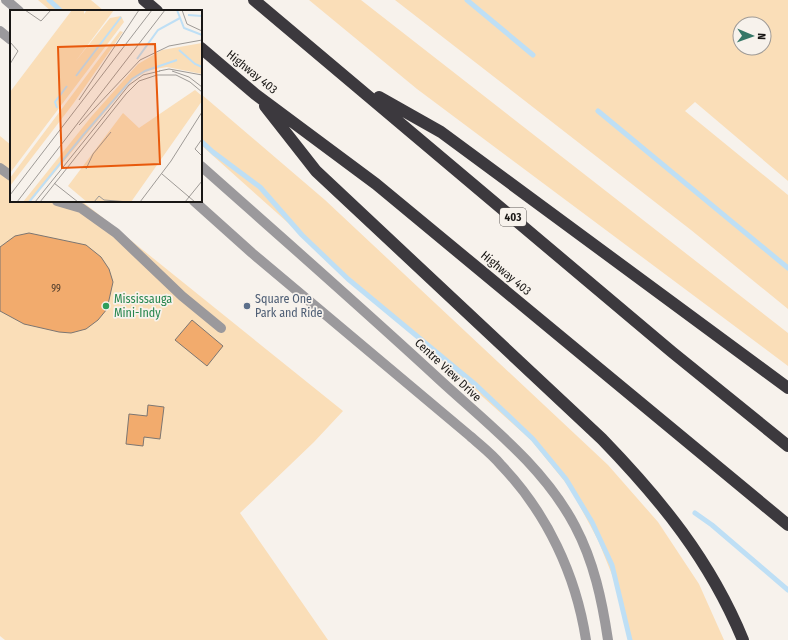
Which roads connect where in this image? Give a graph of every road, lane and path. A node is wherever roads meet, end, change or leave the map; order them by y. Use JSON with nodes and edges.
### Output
{"nodes":[{"id":1,"x":6,"y":0,"type":"edge"},
{"id":2,"x":144,"y":0,"type":"edge"},
{"id":3,"x":254,"y":0,"type":"edge"},
{"id":4,"x":18,"y":10,"type":"edge"},
{"id":5,"x":156,"y":10,"type":"edge"},
{"id":6,"x":0,"y":31,"type":"edge"},
{"id":7,"x":10,"y":39,"type":"edge"},
{"id":8,"x":202,"y":49,"type":"edge"},
{"id":9,"x":353,"y":82,"type":"junction"},
{"id":10,"x":255,"y":94,"type":"junction"},
{"id":11,"x":202,"y":167,"type":"edge"},
{"id":12,"x":0,"y":168,"type":"edge"},
{"id":13,"x":10,"y":175,"type":"edge"},
{"id":14,"x":60,"y":202,"type":"edge"},
{"id":15,"x":195,"y":202,"type":"edge"},
{"id":16,"x":221,"y":328,"type":"dead end"},
{"id":17,"x":788,"y":388,"type":"edge"},
{"id":18,"x":788,"y":446,"type":"edge"},
{"id":19,"x":788,"y":525,"type":"edge"},
{"id":20,"x":586,"y":640,"type":"edge"},
{"id":21,"x":608,"y":640,"type":"edge"},
{"id":22,"x":743,"y":640,"type":"edge"}],
"edges":[{"from":1,"to":4,"type":"street"},
{"from":2,"to":5,"type":"highway"},
{"from":3,"to":9,"type":"highway","number":"403"},
{"from":6,"to":7,"type":"street"},
{"from":8,"to":10,"type":"highway","name":"Highway 403"},
{"from":9,"to":17,"type":"highway"},
{"from":9,"to":18,"type":"highway","number":"403"},
{"from":10,"to":19,"type":"highway","name":"Highway 403"},
{"from":10,"to":22,"type":"highway"},
{"from":11,"to":21,"type":"street","name":"Centre View Drive"},
{"from":12,"to":13,"type":"street"},
{"from":14,"to":16,"type":"street"},
{"from":15,"to":20,"type":"street"}]}
